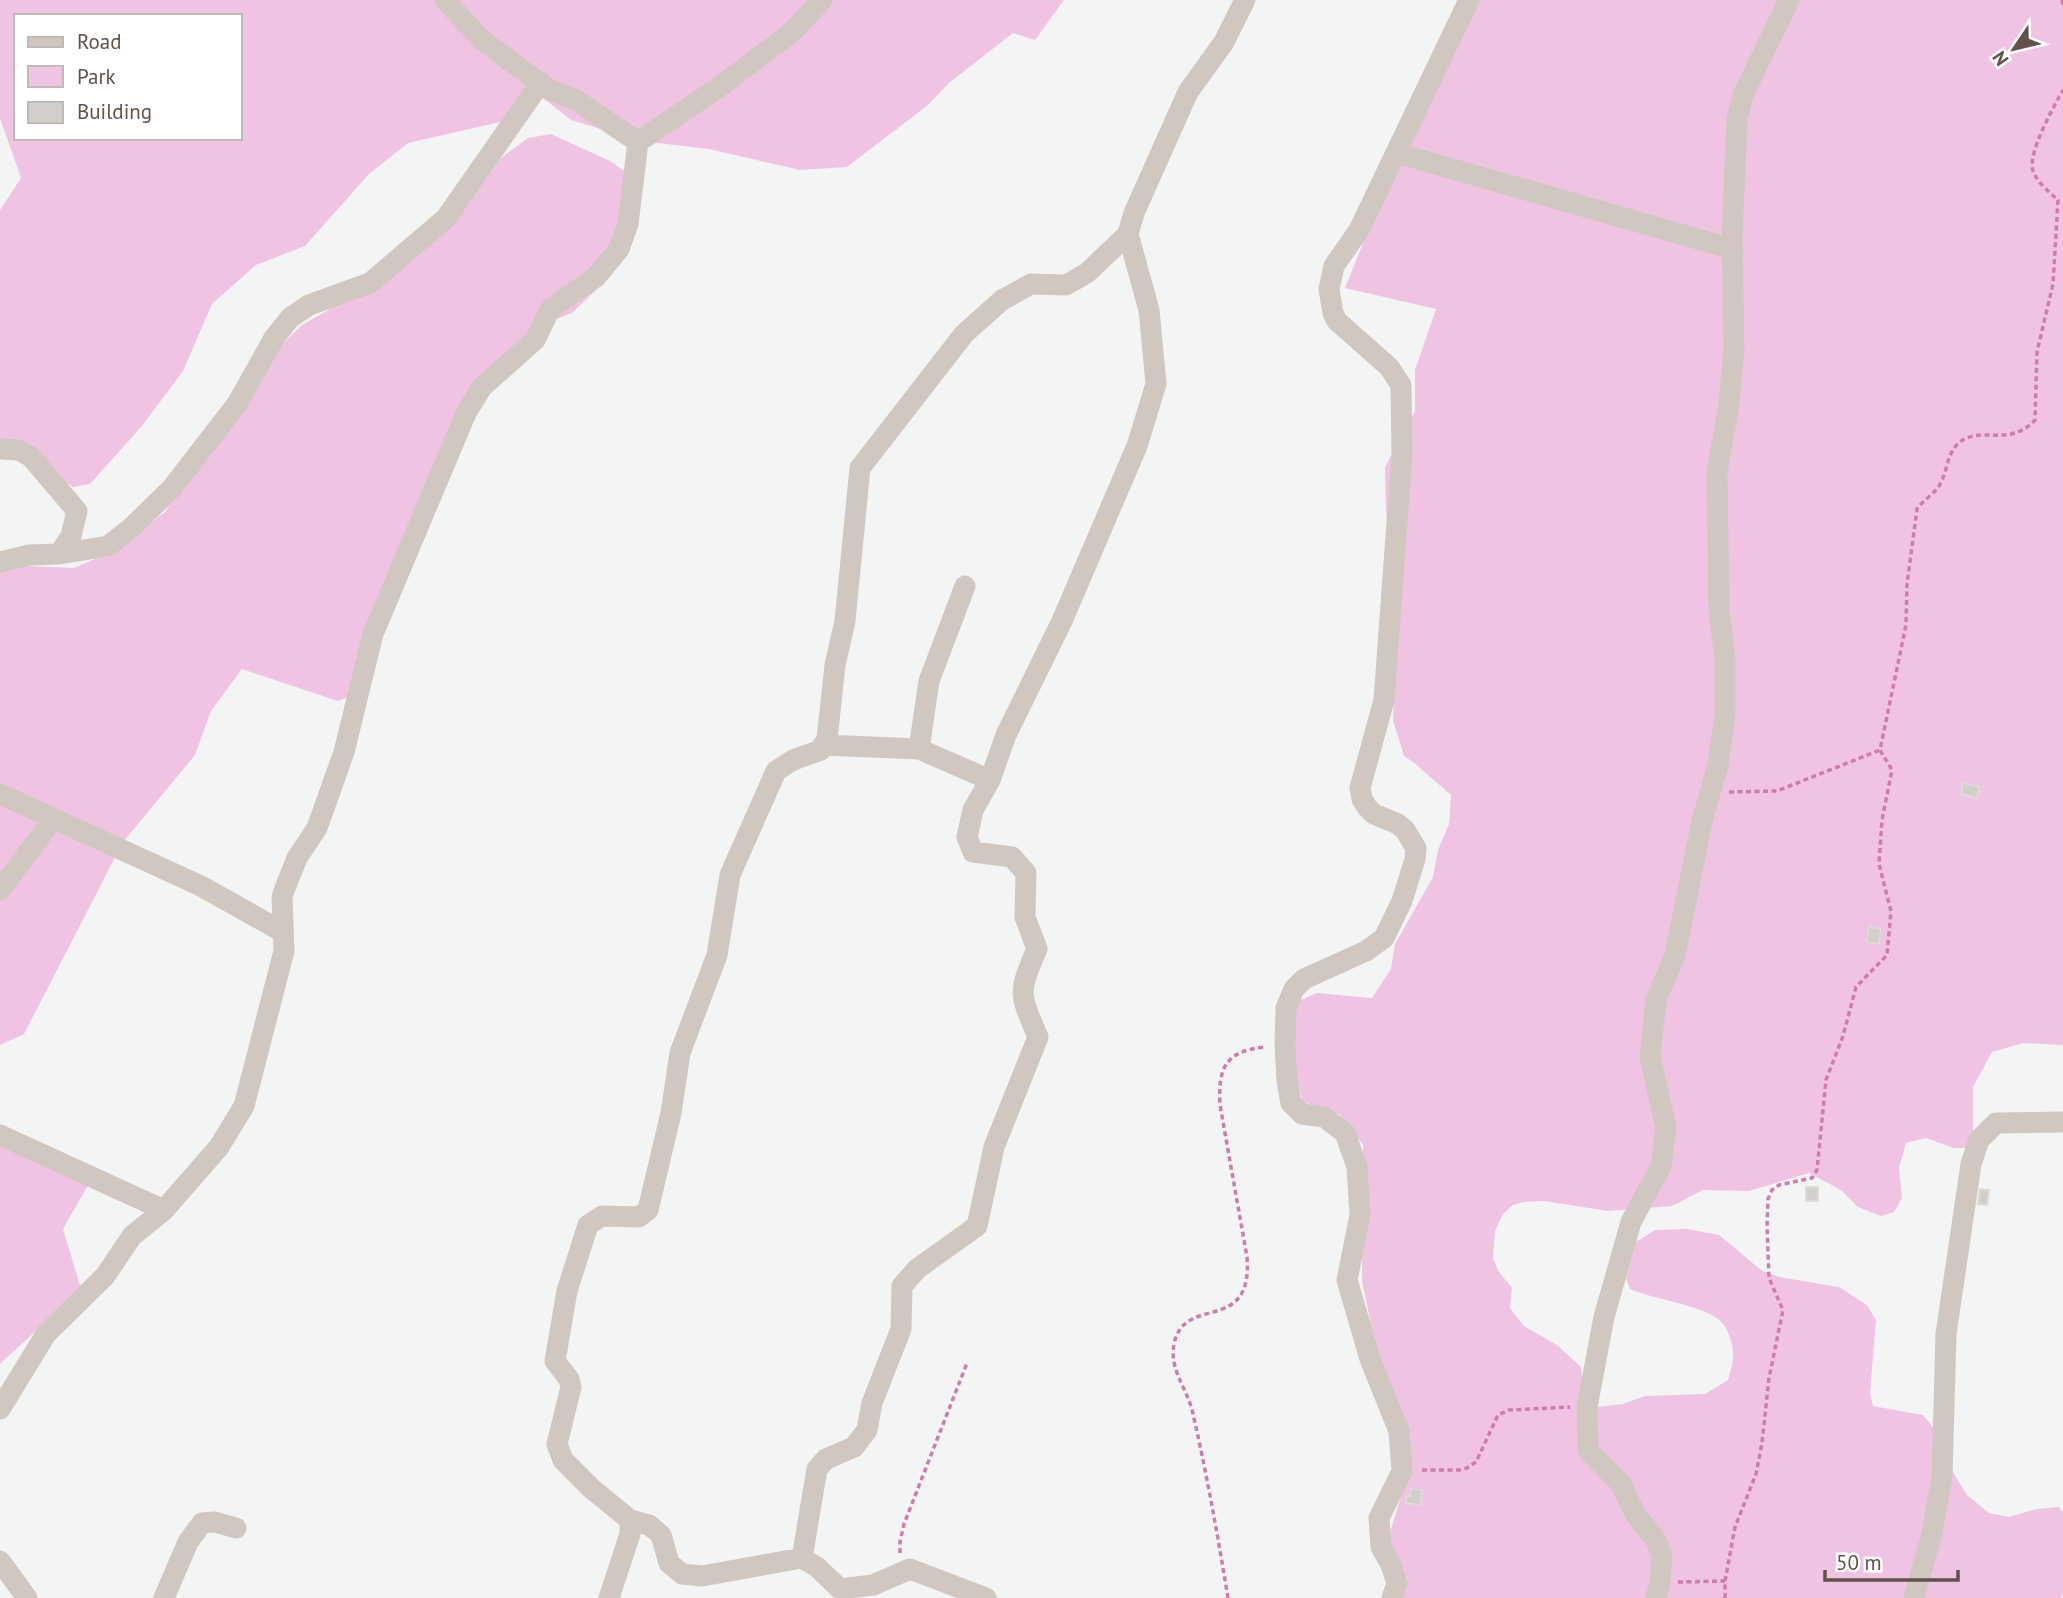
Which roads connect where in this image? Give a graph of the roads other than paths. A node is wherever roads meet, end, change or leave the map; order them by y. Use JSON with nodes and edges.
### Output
{"nodes":[{"id":1,"x":445,"y":0,"type":"edge"},
{"id":2,"x":822,"y":0,"type":"edge"},
{"id":3,"x":1245,"y":0,"type":"edge"},
{"id":4,"x":1469,"y":0,"type":"edge"},
{"id":5,"x":1789,"y":0,"type":"edge"},
{"id":6,"x":535,"y":78,"type":"junction"},
{"id":7,"x":638,"y":142,"type":"junction"},
{"id":8,"x":1397,"y":153,"type":"junction"},
{"id":9,"x":1128,"y":234,"type":"junction"},
{"id":10,"x":1732,"y":249,"type":"junction"},
{"id":11,"x":0,"y":449,"type":"edge"},
{"id":12,"x":59,"y":554,"type":"junction"},
{"id":13,"x":0,"y":562,"type":"edge"},
{"id":14,"x":965,"y":586,"type":"dead end"},
{"id":15,"x":824,"y":745,"type":"junction"},
{"id":16,"x":919,"y":749,"type":"junction"},
{"id":17,"x":990,"y":780,"type":"junction"},
{"id":18,"x":0,"y":794,"type":"edge"},
{"id":19,"x":52,"y":819,"type":"junction"},
{"id":20,"x":0,"y":890,"type":"edge"},
{"id":21,"x":283,"y":932,"type":"junction"},
{"id":22,"x":2063,"y":1122,"type":"edge"},
{"id":23,"x":0,"y":1135,"type":"edge"},
{"id":24,"x":164,"y":1210,"type":"junction"},
{"id":25,"x":0,"y":1409,"type":"edge"},
{"id":26,"x":630,"y":1520,"type":"junction"},
{"id":27,"x":236,"y":1528,"type":"dead end"},
{"id":28,"x":802,"y":1558,"type":"junction"},
{"id":29,"x":0,"y":1561,"type":"edge"},
{"id":30,"x":1658,"y":1590,"type":"edge"},
{"id":31,"x":27,"y":1598,"type":"edge"},
{"id":32,"x":164,"y":1598,"type":"edge"},
{"id":33,"x":609,"y":1598,"type":"edge"},
{"id":34,"x":986,"y":1598,"type":"edge"},
{"id":35,"x":1392,"y":1598,"type":"edge"},
{"id":36,"x":1914,"y":1598,"type":"edge"}],
"edges":[{"from":1,"to":6,"type":"street"},
{"from":2,"to":7,"type":"street"},
{"from":3,"to":9,"type":"street"},
{"from":4,"to":8,"type":"street"},
{"from":5,"to":10,"type":"street"},
{"from":6,"to":7,"type":"street"},
{"from":6,"to":12,"type":"street"},
{"from":7,"to":21,"type":"street"},
{"from":8,"to":10,"type":"street"},
{"from":8,"to":35,"type":"street"},
{"from":9,"to":15,"type":"street"},
{"from":9,"to":17,"type":"street"},
{"from":10,"to":30,"type":"street"},
{"from":11,"to":12,"type":"street"},
{"from":12,"to":13,"type":"street"},
{"from":14,"to":16,"type":"street"},
{"from":15,"to":16,"type":"street"},
{"from":15,"to":26,"type":"street"},
{"from":16,"to":17,"type":"street"},
{"from":17,"to":28,"type":"street"},
{"from":18,"to":19,"type":"street"},
{"from":19,"to":20,"type":"street"},
{"from":19,"to":21,"type":"street"},
{"from":21,"to":24,"type":"street"},
{"from":22,"to":36,"type":"street"},
{"from":23,"to":24,"type":"street"},
{"from":24,"to":25,"type":"street"},
{"from":26,"to":28,"type":"street"},
{"from":26,"to":33,"type":"street"},
{"from":27,"to":32,"type":"street"},
{"from":28,"to":34,"type":"street"},
{"from":29,"to":31,"type":"street"}]}
